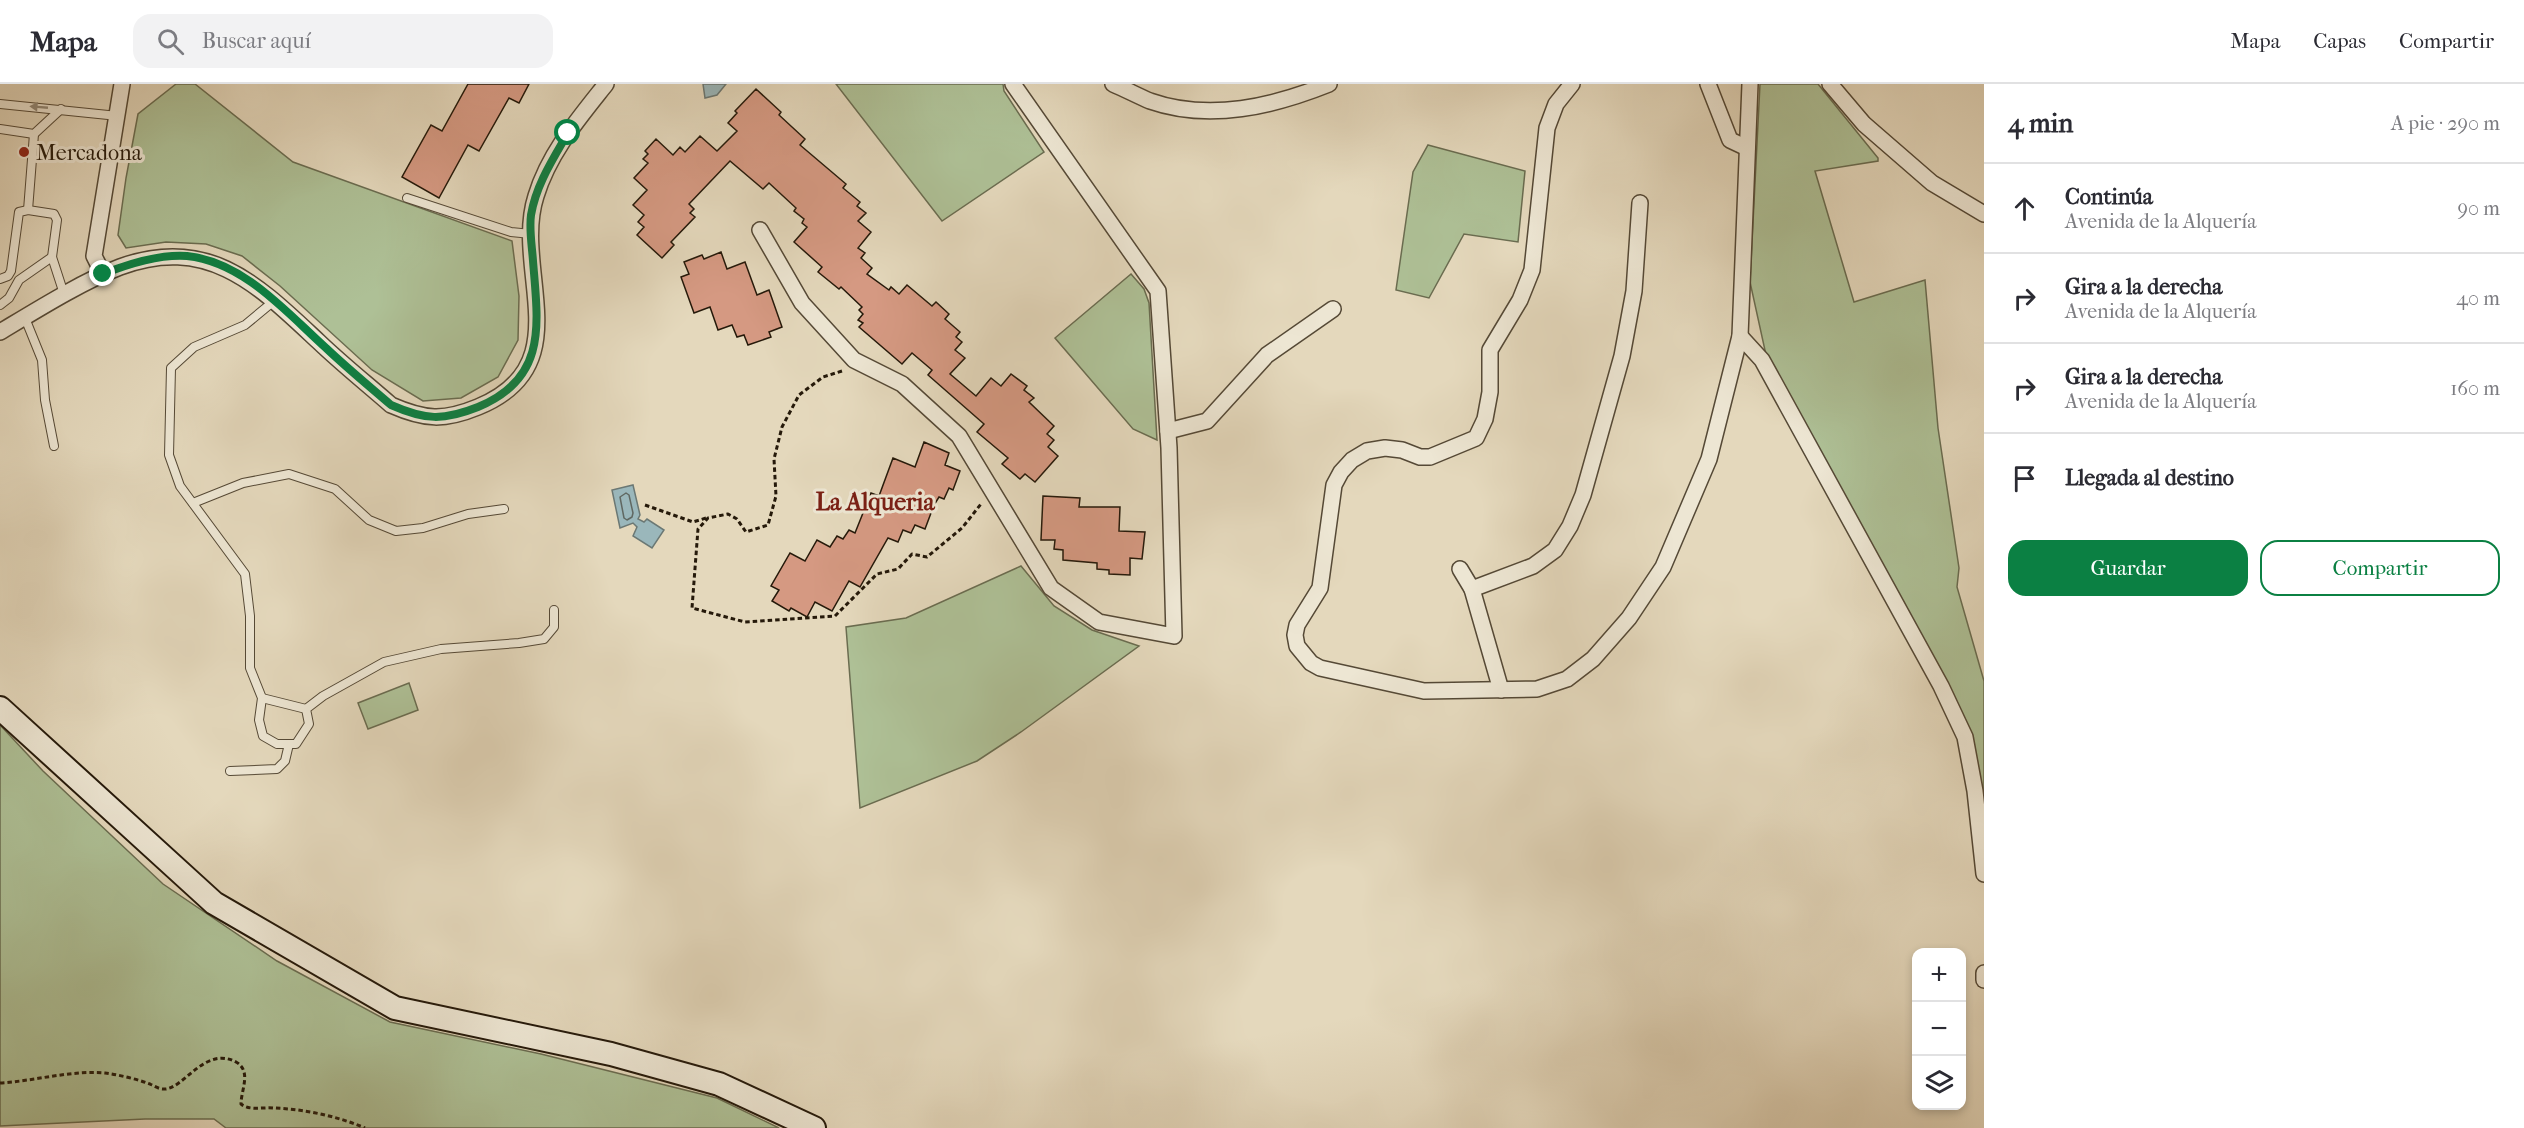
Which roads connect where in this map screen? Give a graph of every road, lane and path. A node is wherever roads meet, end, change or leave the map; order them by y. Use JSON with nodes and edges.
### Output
{"nodes":[{"id":1,"x":122,"y":84,"type":"edge"},
{"id":2,"x":606,"y":84,"type":"edge"},
{"id":3,"x":1013,"y":84,"type":"edge"},
{"id":4,"x":1113,"y":84,"type":"edge"},
{"id":5,"x":1329,"y":84,"type":"edge"},
{"id":6,"x":1572,"y":84,"type":"edge"},
{"id":7,"x":1708,"y":84,"type":"edge"},
{"id":8,"x":1750,"y":84,"type":"edge"},
{"id":9,"x":1830,"y":84,"type":"edge"},
{"id":10,"x":0,"y":104,"type":"edge"},
{"id":11,"x":60,"y":109,"type":"junction"},
{"id":12,"x":118,"y":116,"type":"junction"},
{"id":13,"x":0,"y":129,"type":"edge"},
{"id":14,"x":34,"y":134,"type":"junction"},
{"id":15,"x":1746,"y":148,"type":"junction"},
{"id":16,"x":407,"y":198,"type":"dead end"},
{"id":17,"x":1640,"y":203,"type":"dead end"},
{"id":18,"x":28,"y":210,"type":"junction"},
{"id":19,"x":1984,"y":214,"type":"edge"},
{"id":20,"x":760,"y":230,"type":"dead end"},
{"id":21,"x":531,"y":234,"type":"junction"},
{"id":22,"x":52,"y":258,"type":"junction"},
{"id":23,"x":11,"y":268,"type":"junction"},
{"id":24,"x":30,"y":272,"type":"junction"},
{"id":25,"x":103,"y":274,"type":"junction"},
{"id":26,"x":0,"y":279,"type":"edge"},
{"id":27,"x":65,"y":296,"type":"junction"},
{"id":28,"x":274,"y":301,"type":"junction"},
{"id":29,"x":0,"y":305,"type":"edge"},
{"id":30,"x":1333,"y":309,"type":"dead end"},
{"id":31,"x":25,"y":318,"type":"junction"},
{"id":32,"x":0,"y":333,"type":"edge"},
{"id":33,"x":1740,"y":336,"type":"junction"},
{"id":34,"x":854,"y":360,"type":"junction"},
{"id":35,"x":1168,"y":431,"type":"junction"},
{"id":36,"x":54,"y":446,"type":"dead end"},
{"id":37,"x":987,"y":498,"type":"dead end"},
{"id":38,"x":193,"y":503,"type":"junction"},
{"id":39,"x":645,"y":505,"type":"dead end"},
{"id":40,"x":504,"y":509,"type":"dead end"},
{"id":41,"x":708,"y":518,"type":"junction"},
{"id":42,"x":1460,"y":569,"type":"dead end"},
{"id":43,"x":1472,"y":589,"type":"junction"},
{"id":44,"x":554,"y":610,"type":"dead end"},
{"id":45,"x":1501,"y":690,"type":"junction"},
{"id":46,"x":262,"y":698,"type":"junction"},
{"id":47,"x":0,"y":708,"type":"edge"},
{"id":48,"x":306,"y":709,"type":"junction"},
{"id":49,"x":289,"y":744,"type":"junction"},
{"id":50,"x":230,"y":771,"type":"dead end"},
{"id":51,"x":1984,"y":874,"type":"edge"},
{"id":52,"x":1984,"y":973,"type":"edge"},
{"id":53,"x":1984,"y":981,"type":"edge"},
{"id":54,"x":0,"y":1083,"type":"edge"},
{"id":55,"x":365,"y":1128,"type":"edge"},
{"id":56,"x":814,"y":1128,"type":"edge"}],
"edges":[{"from":1,"to":12,"type":"street"},
{"from":2,"to":21,"type":"street"},
{"from":3,"to":35,"type":"street"},
{"from":4,"to":5,"type":"street"},
{"from":6,"to":45,"type":"street"},
{"from":7,"to":15,"type":"street"},
{"from":8,"to":15,"type":"street"},
{"from":9,"to":19,"type":"street"},
{"from":11,"to":10,"type":"lane","one_way":true},
{"from":11,"to":12,"type":"lane"},
{"from":11,"to":14,"type":"lane"},
{"from":12,"to":25,"type":"street"},
{"from":13,"to":14,"type":"lane"},
{"from":14,"to":18,"type":"lane"},
{"from":15,"to":33,"type":"street"},
{"from":16,"to":21,"type":"lane"},
{"from":17,"to":43,"type":"street"},
{"from":18,"to":22,"type":"lane"},
{"from":18,"to":23,"type":"lane"},
{"from":20,"to":34,"type":"street"},
{"from":21,"to":28,"type":"street"},
{"from":22,"to":24,"type":"lane"},
{"from":22,"to":27,"type":"lane"},
{"from":23,"to":24,"type":"lane"},
{"from":23,"to":26,"type":"lane"},
{"from":24,"to":29,"type":"lane"},
{"from":25,"to":27,"type":"street"},
{"from":25,"to":28,"type":"street"},
{"from":27,"to":31,"type":"street"},
{"from":28,"to":38,"type":"lane"},
{"from":30,"to":35,"type":"street"},
{"from":31,"to":32,"type":"street"},
{"from":31,"to":36,"type":"lane"},
{"from":33,"to":45,"type":"street"},
{"from":33,"to":51,"type":"street"},
{"from":34,"to":35,"type":"street"},
{"from":34,"to":41,"type":"path"},
{"from":37,"to":41,"type":"path"},
{"from":38,"to":40,"type":"lane"},
{"from":38,"to":46,"type":"lane"},
{"from":39,"to":41,"type":"path"},
{"from":42,"to":43,"type":"street"},
{"from":43,"to":45,"type":"street"},
{"from":44,"to":48,"type":"lane"},
{"from":46,"to":48,"type":"lane"},
{"from":46,"to":49,"type":"lane"},
{"from":47,"to":56,"type":"main road"},
{"from":48,"to":49,"type":"lane"},
{"from":49,"to":50,"type":"lane"},
{"from":52,"to":53,"type":"street"},
{"from":54,"to":55,"type":"path"}]}
